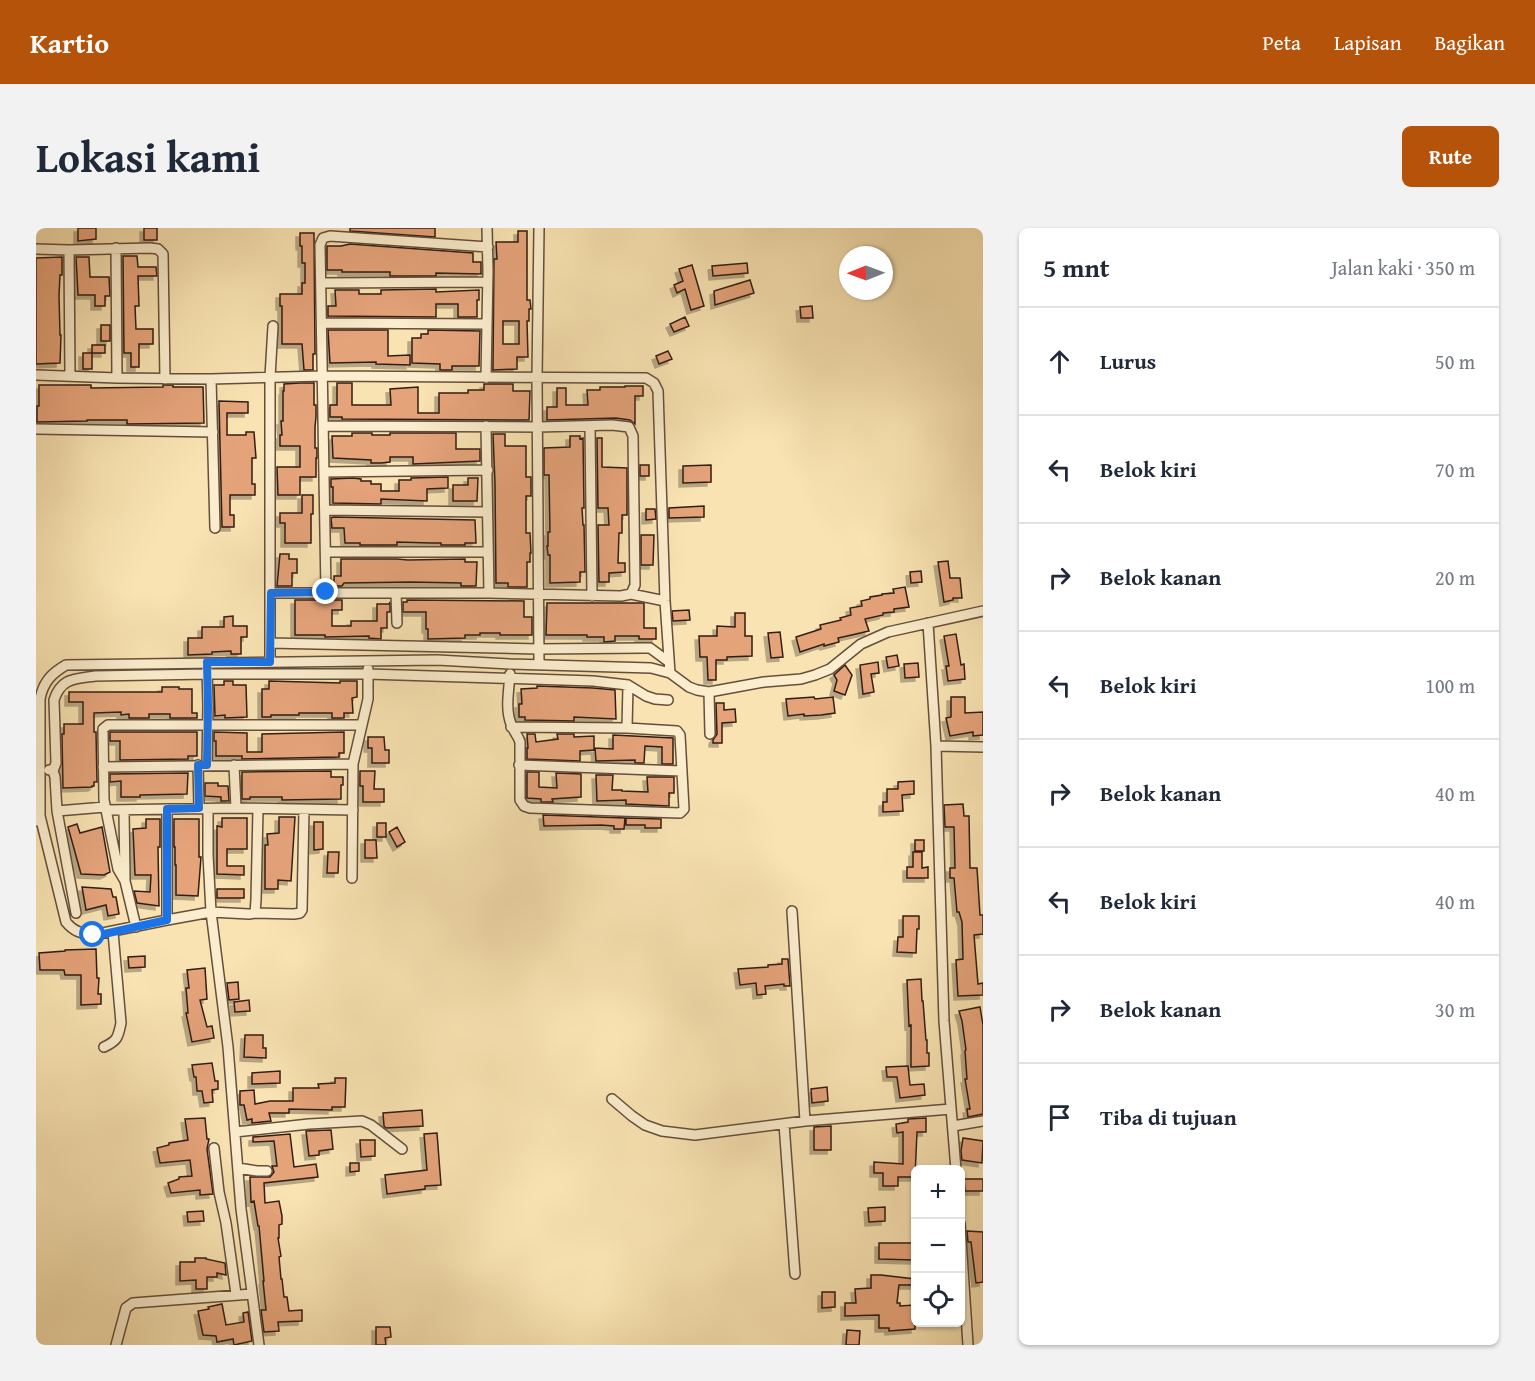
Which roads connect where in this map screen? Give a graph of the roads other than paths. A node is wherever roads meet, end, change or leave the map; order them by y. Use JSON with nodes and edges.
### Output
{"nodes":[{"id":1,"x":487,"y":228,"type":"edge"},
{"id":2,"x":539,"y":228,"type":"edge"},
{"id":3,"x":488,"y":247,"type":"junction"},
{"id":4,"x":36,"y":249,"type":"edge"},
{"id":5,"x":116,"y":249,"type":"junction"},
{"id":6,"x":69,"y":250,"type":"junction"},
{"id":7,"x":487,"y":282,"type":"junction"},
{"id":8,"x":321,"y":283,"type":"junction"},
{"id":9,"x":322,"y":323,"type":"junction"},
{"id":10,"x":487,"y":324,"type":"junction"},
{"id":11,"x":273,"y":326,"type":"dead end"},
{"id":12,"x":36,"y":375,"type":"edge"},
{"id":13,"x":70,"y":376,"type":"junction"},
{"id":14,"x":322,"y":376,"type":"junction"},
{"id":15,"x":270,"y":377,"type":"junction"},
{"id":16,"x":117,"y":378,"type":"junction"},
{"id":17,"x":486,"y":378,"type":"junction"},
{"id":18,"x":537,"y":378,"type":"junction"},
{"id":19,"x":165,"y":379,"type":"junction"},
{"id":20,"x":211,"y":379,"type":"junction"},
{"id":21,"x":324,"y":426,"type":"junction"},
{"id":22,"x":486,"y":426,"type":"junction"},
{"id":23,"x":590,"y":426,"type":"junction"},
{"id":24,"x":537,"y":427,"type":"junction"},
{"id":25,"x":36,"y":429,"type":"edge"},
{"id":26,"x":213,"y":432,"type":"junction"},
{"id":27,"x":488,"y":470,"type":"junction"},
{"id":28,"x":324,"y":472,"type":"junction"},
{"id":29,"x":325,"y":510,"type":"junction"},
{"id":30,"x":487,"y":512,"type":"junction"},
{"id":31,"x":214,"y":528,"type":"dead end"},
{"id":32,"x":326,"y":552,"type":"junction"},
{"id":33,"x":488,"y":552,"type":"junction"},
{"id":34,"x":326,"y":592,"type":"junction"},
{"id":35,"x":396,"y":592,"type":"junction"},
{"id":36,"x":271,"y":593,"type":"junction"},
{"id":37,"x":489,"y":593,"type":"junction"},
{"id":38,"x":631,"y":594,"type":"junction"},
{"id":39,"x":538,"y":595,"type":"junction"},
{"id":40,"x":592,"y":596,"type":"junction"},
{"id":41,"x":664,"y":601,"type":"junction"},
{"id":42,"x":983,"y":611,"type":"edge"},
{"id":43,"x":397,"y":623,"type":"dead end"},
{"id":44,"x":928,"y":623,"type":"junction"},
{"id":45,"x":270,"y":644,"type":"junction"},
{"id":46,"x":379,"y":645,"type":"junction"},
{"id":47,"x":538,"y":649,"type":"junction"},
{"id":48,"x":367,"y":661,"type":"junction"},
{"id":49,"x":379,"y":661,"type":"junction"},
{"id":50,"x":207,"y":662,"type":"junction"},
{"id":51,"x":270,"y":662,"type":"junction"},
{"id":52,"x":283,"y":662,"type":"junction"},
{"id":53,"x":669,"y":662,"type":"junction"},
{"id":54,"x":510,"y":664,"type":"junction"},
{"id":55,"x":538,"y":664,"type":"junction"},
{"id":56,"x":551,"y":664,"type":"junction"},
{"id":57,"x":283,"y":673,"type":"junction"},
{"id":58,"x":670,"y":673,"type":"junction"},
{"id":59,"x":208,"y":674,"type":"junction"},
{"id":60,"x":368,"y":674,"type":"junction"},
{"id":61,"x":510,"y":678,"type":"junction"},
{"id":62,"x":552,"y":679,"type":"junction"},
{"id":63,"x":628,"y":685,"type":"junction"},
{"id":64,"x":709,"y":692,"type":"junction"},
{"id":65,"x":38,"y":699,"type":"edge"},
{"id":66,"x":668,"y":700,"type":"dead end"},
{"id":67,"x":208,"y":725,"type":"junction"},
{"id":68,"x":361,"y":725,"type":"junction"},
{"id":69,"x":511,"y":727,"type":"junction"},
{"id":70,"x":627,"y":728,"type":"junction"},
{"id":71,"x":710,"y":734,"type":"dead end"},
{"id":72,"x":936,"y":746,"type":"junction"},
{"id":73,"x":983,"y":747,"type":"edge"},
{"id":74,"x":353,"y":764,"type":"junction"},
{"id":75,"x":202,"y":765,"type":"junction"},
{"id":76,"x":234,"y":765,"type":"junction"},
{"id":77,"x":519,"y":765,"type":"junction"},
{"id":78,"x":103,"y":767,"type":"junction"},
{"id":79,"x":40,"y":769,"type":"junction"},
{"id":80,"x":53,"y":771,"type":"junction"},
{"id":81,"x":681,"y":771,"type":"junction"},
{"id":82,"x":236,"y":808,"type":"junction"},
{"id":83,"x":258,"y":808,"type":"junction"},
{"id":84,"x":106,"y":809,"type":"junction"},
{"id":85,"x":167,"y":809,"type":"junction"},
{"id":86,"x":203,"y":809,"type":"junction"},
{"id":87,"x":124,"y":810,"type":"junction"},
{"id":88,"x":304,"y":810,"type":"junction"},
{"id":89,"x":353,"y":810,"type":"junction"},
{"id":90,"x":57,"y":812,"type":"junction"},
{"id":91,"x":38,"y":819,"type":"edge"},
{"id":92,"x":352,"y":878,"type":"dead end"},
{"id":93,"x":125,"y":881,"type":"junction"},
{"id":94,"x":792,"y":911,"type":"dead end"},
{"id":95,"x":211,"y":912,"type":"junction"},
{"id":96,"x":76,"y":913,"type":"dead end"},
{"id":97,"x":255,"y":913,"type":"junction"},
{"id":98,"x":167,"y":920,"type":"junction"},
{"id":99,"x":136,"y":927,"type":"junction"},
{"id":100,"x":113,"y":932,"type":"junction"},
{"id":101,"x":104,"y":1047,"type":"dead end"},
{"id":102,"x":612,"y":1099,"type":"dead end"},
{"id":103,"x":951,"y":1109,"type":"junction"},
{"id":104,"x":805,"y":1121,"type":"junction"},
{"id":105,"x":983,"y":1121,"type":"edge"},
{"id":106,"x":784,"y":1124,"type":"junction"},
{"id":107,"x":953,"y":1126,"type":"junction"},
{"id":108,"x":235,"y":1132,"type":"junction"},
{"id":109,"x":214,"y":1148,"type":"dead end"},
{"id":110,"x":402,"y":1149,"type":"dead end"},
{"id":111,"x":956,"y":1165,"type":"edge"},
{"id":112,"x":238,"y":1168,"type":"junction"},
{"id":113,"x":267,"y":1171,"type":"dead end"},
{"id":114,"x":964,"y":1273,"type":"edge"},
{"id":115,"x":795,"y":1274,"type":"dead end"},
{"id":116,"x":236,"y":1294,"type":"junction"},
{"id":117,"x":252,"y":1294,"type":"junction"},
{"id":118,"x":116,"y":1345,"type":"edge"},
{"id":119,"x":259,"y":1345,"type":"edge"},
{"id":120,"x":968,"y":1345,"type":"edge"}],
"edges":[{"from":1,"to":3,"type":"street"},
{"from":2,"to":18,"type":"street"},
{"from":3,"to":7,"type":"street"},
{"from":3,"to":8,"type":"street"},
{"from":4,"to":6,"type":"street"},
{"from":5,"to":6,"type":"street"},
{"from":5,"to":16,"type":"street"},
{"from":5,"to":19,"type":"street"},
{"from":6,"to":13,"type":"street"},
{"from":7,"to":8,"type":"street"},
{"from":7,"to":10,"type":"street"},
{"from":8,"to":9,"type":"street"},
{"from":9,"to":10,"type":"street"},
{"from":9,"to":14,"type":"street"},
{"from":10,"to":17,"type":"street"},
{"from":11,"to":15,"type":"street"},
{"from":12,"to":13,"type":"street"},
{"from":13,"to":16,"type":"street"},
{"from":14,"to":15,"type":"street"},
{"from":14,"to":17,"type":"street"},
{"from":14,"to":21,"type":"street"},
{"from":15,"to":20,"type":"street"},
{"from":15,"to":36,"type":"street"},
{"from":16,"to":19,"type":"street"},
{"from":17,"to":18,"type":"street"},
{"from":18,"to":24,"type":"street"},
{"from":18,"to":41,"type":"street"},
{"from":19,"to":20,"type":"street"},
{"from":20,"to":26,"type":"street"},
{"from":21,"to":22,"type":"street"},
{"from":21,"to":28,"type":"street"},
{"from":22,"to":24,"type":"street"},
{"from":22,"to":27,"type":"street"},
{"from":23,"to":24,"type":"street"},
{"from":23,"to":38,"type":"street"},
{"from":23,"to":40,"type":"street"},
{"from":24,"to":39,"type":"street"},
{"from":25,"to":26,"type":"street"},
{"from":26,"to":31,"type":"street"},
{"from":27,"to":28,"type":"street"},
{"from":27,"to":30,"type":"street"},
{"from":28,"to":29,"type":"street"},
{"from":29,"to":30,"type":"street"},
{"from":29,"to":32,"type":"street"},
{"from":30,"to":33,"type":"street"},
{"from":32,"to":33,"type":"street"},
{"from":32,"to":34,"type":"street"},
{"from":33,"to":37,"type":"street"},
{"from":34,"to":35,"type":"street"},
{"from":34,"to":36,"type":"street"},
{"from":35,"to":37,"type":"street"},
{"from":35,"to":43,"type":"street"},
{"from":36,"to":45,"type":"street"},
{"from":37,"to":39,"type":"street"},
{"from":38,"to":40,"type":"street"},
{"from":38,"to":41,"type":"street"},
{"from":39,"to":40,"type":"street"},
{"from":39,"to":47,"type":"street"},
{"from":41,"to":53,"type":"street"},
{"from":42,"to":44,"type":"street"},
{"from":44,"to":64,"type":"street"},
{"from":44,"to":72,"type":"street"},
{"from":45,"to":46,"type":"street"},
{"from":45,"to":51,"type":"street"},
{"from":46,"to":47,"type":"street"},
{"from":46,"to":49,"type":"street"},
{"from":47,"to":53,"type":"street"},
{"from":47,"to":55,"type":"street"},
{"from":48,"to":49,"type":"street"},
{"from":48,"to":52,"type":"street"},
{"from":48,"to":60,"type":"street"},
{"from":49,"to":54,"type":"street"},
{"from":50,"to":51,"type":"street"},
{"from":50,"to":59,"type":"street"},
{"from":50,"to":65,"type":"street"},
{"from":51,"to":52,"type":"street"},
{"from":52,"to":57,"type":"street"},
{"from":53,"to":58,"type":"street"},
{"from":54,"to":55,"type":"street"},
{"from":54,"to":61,"type":"street"},
{"from":55,"to":56,"type":"street"},
{"from":56,"to":58,"type":"street"},
{"from":56,"to":62,"type":"street"},
{"from":57,"to":59,"type":"street"},
{"from":57,"to":60,"type":"street"},
{"from":58,"to":64,"type":"street"},
{"from":59,"to":67,"type":"street"},
{"from":59,"to":80,"type":"street"},
{"from":60,"to":61,"type":"street"},
{"from":60,"to":68,"type":"street"},
{"from":61,"to":62,"type":"street"},
{"from":61,"to":69,"type":"street"},
{"from":62,"to":63,"type":"street"},
{"from":63,"to":66,"type":"street"},
{"from":63,"to":70,"type":"street"},
{"from":64,"to":71,"type":"street"},
{"from":65,"to":79,"type":"street"},
{"from":67,"to":68,"type":"street"},
{"from":67,"to":75,"type":"street"},
{"from":67,"to":78,"type":"street"},
{"from":68,"to":74,"type":"street"},
{"from":69,"to":70,"type":"street"},
{"from":69,"to":77,"type":"street"},
{"from":70,"to":81,"type":"street"},
{"from":72,"to":73,"type":"street"},
{"from":72,"to":103,"type":"street"},
{"from":74,"to":76,"type":"street"},
{"from":74,"to":89,"type":"street"},
{"from":75,"to":76,"type":"street"},
{"from":75,"to":78,"type":"street"},
{"from":75,"to":86,"type":"street"},
{"from":76,"to":82,"type":"street"},
{"from":77,"to":81,"type":"street"},
{"from":77,"to":81,"type":"street"},
{"from":78,"to":84,"type":"street"},
{"from":79,"to":80,"type":"street"},
{"from":79,"to":91,"type":"street"},
{"from":80,"to":90,"type":"street"},
{"from":82,"to":83,"type":"street"},
{"from":82,"to":86,"type":"street"},
{"from":83,"to":88,"type":"street"},
{"from":83,"to":97,"type":"street"},
{"from":84,"to":87,"type":"street"},
{"from":84,"to":90,"type":"street"},
{"from":84,"to":93,"type":"street"},
{"from":85,"to":86,"type":"street"},
{"from":85,"to":87,"type":"street"},
{"from":85,"to":98,"type":"street"},
{"from":86,"to":95,"type":"street"},
{"from":87,"to":93,"type":"street"},
{"from":88,"to":89,"type":"street"},
{"from":88,"to":97,"type":"street"},
{"from":89,"to":92,"type":"street"},
{"from":90,"to":96,"type":"street"},
{"from":91,"to":100,"type":"street"},
{"from":93,"to":99,"type":"street"},
{"from":94,"to":104,"type":"street"},
{"from":95,"to":97,"type":"street"},
{"from":95,"to":98,"type":"street"},
{"from":95,"to":108,"type":"street"},
{"from":98,"to":99,"type":"street"},
{"from":99,"to":100,"type":"street"},
{"from":100,"to":101,"type":"street"},
{"from":102,"to":106,"type":"street"},
{"from":103,"to":104,"type":"street"},
{"from":103,"to":107,"type":"street"},
{"from":104,"to":106,"type":"street"},
{"from":105,"to":107,"type":"street"},
{"from":106,"to":115,"type":"street"},
{"from":107,"to":111,"type":"street"},
{"from":108,"to":110,"type":"street"},
{"from":108,"to":112,"type":"street"},
{"from":109,"to":116,"type":"street"},
{"from":112,"to":113,"type":"street"},
{"from":112,"to":117,"type":"street"},
{"from":114,"to":120,"type":"street"},
{"from":116,"to":117,"type":"street"},
{"from":116,"to":118,"type":"street"},
{"from":117,"to":119,"type":"street"}]}
